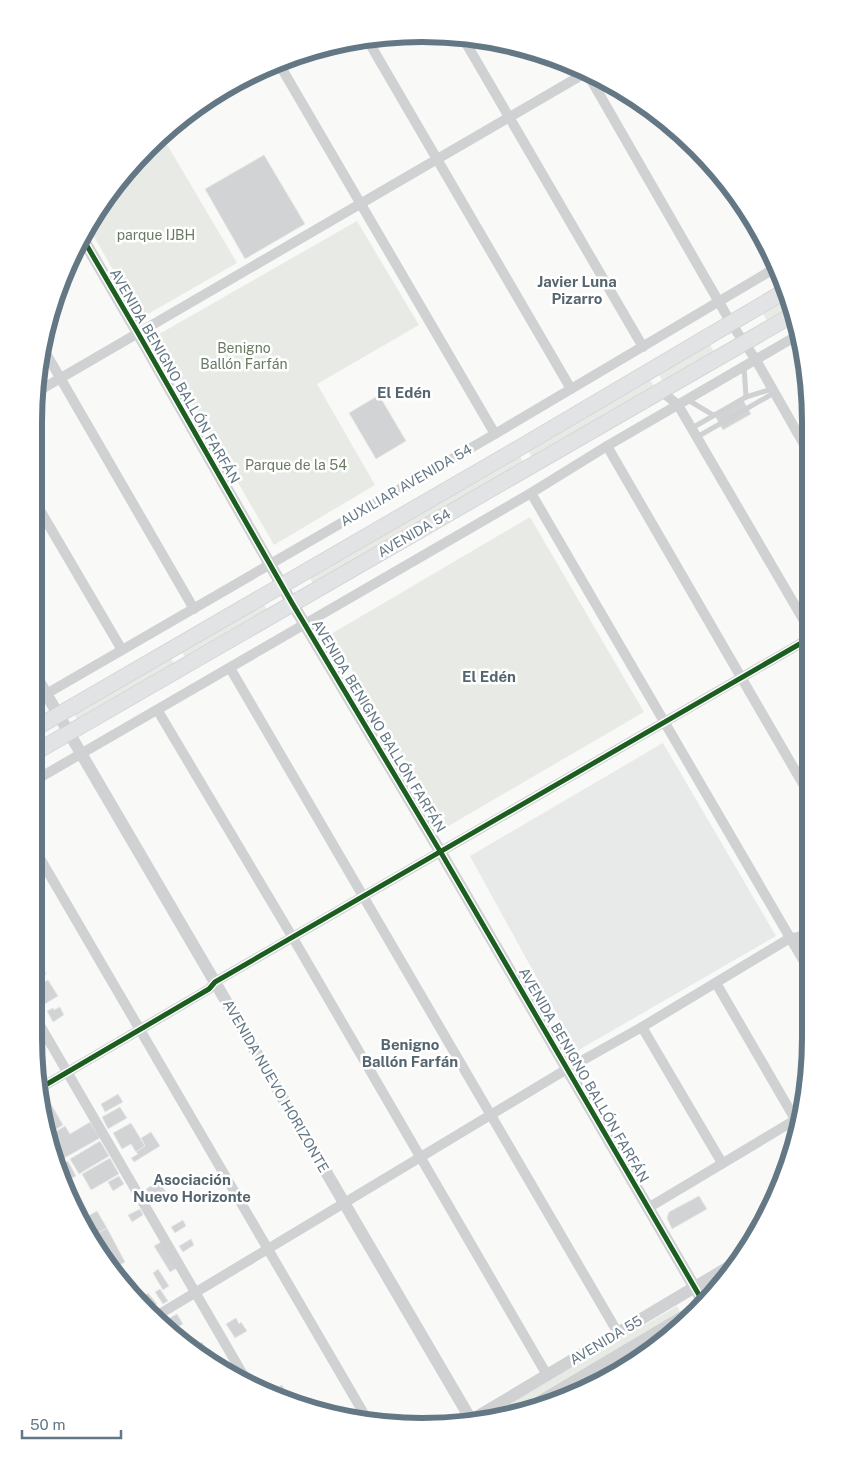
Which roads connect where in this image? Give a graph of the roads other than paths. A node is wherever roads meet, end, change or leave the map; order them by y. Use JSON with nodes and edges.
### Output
{"nodes":[{"id":1,"x":467,"y":45,"type":"edge"},
{"id":2,"x":371,"y":46,"type":"edge"},
{"id":3,"x":282,"y":69,"type":"edge"},
{"id":4,"x":579,"y":76,"type":"edge"},
{"id":5,"x":592,"y":83,"type":"edge"},
{"id":6,"x":509,"y":116,"type":"junction"},
{"id":7,"x":436,"y":159,"type":"junction"},
{"id":8,"x":361,"y":204,"type":"junction"},
{"id":9,"x":87,"y":245,"type":"edge"},
{"id":10,"x":771,"y":271,"type":"edge"},
{"id":11,"x":780,"y":294,"type":"edge"},
{"id":12,"x":720,"y":302,"type":"junction"},
{"id":13,"x":788,"y":317,"type":"edge"},
{"id":14,"x":731,"y":323,"type":"junction"},
{"id":15,"x":138,"y":333,"type":"junction"},
{"id":16,"x":793,"y":338,"type":"edge"},
{"id":17,"x":743,"y":342,"type":"junction"},
{"id":18,"x":643,"y":346,"type":"junction"},
{"id":19,"x":48,"y":357,"type":"edge"},
{"id":20,"x":756,"y":360,"type":"junction"},
{"id":21,"x":744,"y":367,"type":"junction"},
{"id":22,"x":61,"y":378,"type":"junction"},
{"id":23,"x":44,"y":388,"type":"edge"},
{"id":24,"x":571,"y":388,"type":"junction"},
{"id":25,"x":660,"y":390,"type":"junction"},
{"id":26,"x":773,"y":391,"type":"junction"},
{"id":27,"x":746,"y":397,"type":"junction"},
{"id":28,"x":683,"y":403,"type":"junction"},
{"id":29,"x":713,"y":415,"type":"junction"},
{"id":30,"x":694,"y":432,"type":"junction"},
{"id":31,"x":495,"y":434,"type":"junction"},
{"id":32,"x":802,"y":441,"type":"edge"},
{"id":33,"x":607,"y":446,"type":"junction"},
{"id":34,"x":531,"y":493,"type":"junction"},
{"id":35,"x":42,"y":514,"type":"edge"},
{"id":36,"x":270,"y":565,"type":"junction"},
{"id":37,"x":282,"y":585,"type":"junction"},
{"id":38,"x":292,"y":603,"type":"junction"},
{"id":39,"x":194,"y":609,"type":"junction"},
{"id":40,"x":802,"y":617,"type":"edge"},
{"id":41,"x":306,"y":625,"type":"junction"},
{"id":42,"x":802,"y":643,"type":"edge"},
{"id":43,"x":122,"y":650,"type":"junction"},
{"id":44,"x":230,"y":668,"type":"junction"},
{"id":45,"x":742,"y":678,"type":"junction"},
{"id":46,"x":42,"y":687,"type":"edge"},
{"id":47,"x":46,"y":694,"type":"junction"},
{"id":48,"x":42,"y":696,"type":"edge"},
{"id":49,"x":158,"y":710,"type":"junction"},
{"id":50,"x":58,"y":715,"type":"junction"},
{"id":51,"x":664,"y":722,"type":"junction"},
{"id":52,"x":42,"y":724,"type":"edge"},
{"id":53,"x":69,"y":733,"type":"junction"},
{"id":54,"x":42,"y":749,"type":"edge"},
{"id":55,"x":82,"y":754,"type":"junction"},
{"id":56,"x":42,"y":776,"type":"edge"},
{"id":57,"x":802,"y":782,"type":"edge"},
{"id":58,"x":440,"y":851,"type":"junction"},
{"id":59,"x":42,"y":862,"type":"edge"},
{"id":60,"x":363,"y":897,"type":"junction"},
{"id":61,"x":802,"y":935,"type":"edge"},
{"id":62,"x":292,"y":938,"type":"junction"},
{"id":63,"x":790,"y":938,"type":"junction"},
{"id":64,"x":802,"y":958,"type":"edge"},
{"id":65,"x":215,"y":982,"type":"junction"},
{"id":66,"x":716,"y":983,"type":"junction"},
{"id":67,"x":642,"y":1027,"type":"junction"},
{"id":68,"x":42,"y":1029,"type":"edge"},
{"id":69,"x":140,"y":1030,"type":"junction"},
{"id":70,"x":567,"y":1069,"type":"junction"},
{"id":71,"x":67,"y":1072,"type":"junction"},
{"id":72,"x":46,"y":1085,"type":"edge"},
{"id":73,"x":795,"y":1113,"type":"edge"},
{"id":74,"x":491,"y":1115,"type":"junction"},
{"id":75,"x":793,"y":1121,"type":"edge"},
{"id":76,"x":420,"y":1157,"type":"junction"},
{"id":77,"x":722,"y":1163,"type":"junction"},
{"id":78,"x":344,"y":1203,"type":"junction"},
{"id":79,"x":648,"y":1208,"type":"junction"},
{"id":80,"x":269,"y":1249,"type":"junction"},
{"id":81,"x":722,"y":1272,"type":"edge"},
{"id":82,"x":694,"y":1288,"type":"junction"},
{"id":83,"x":195,"y":1293,"type":"junction"},
{"id":84,"x":700,"y":1297,"type":"edge"},
{"id":85,"x":161,"y":1313,"type":"edge"},
{"id":86,"x":674,"y":1322,"type":"edge"},
{"id":87,"x":618,"y":1333,"type":"junction"},
{"id":88,"x":241,"y":1372,"type":"edge"},
{"id":89,"x":547,"y":1375,"type":"junction"},
{"id":90,"x":551,"y":1395,"type":"edge"},
{"id":91,"x":362,"y":1412,"type":"edge"},
{"id":92,"x":485,"y":1412,"type":"edge"},
{"id":93,"x":468,"y":1414,"type":"edge"}],
"edges":[{"from":1,"to":6,"type":"street"},
{"from":2,"to":7,"type":"street"},
{"from":3,"to":8,"type":"street"},
{"from":4,"to":6,"type":"street"},
{"from":5,"to":12,"type":"street"},
{"from":6,"to":7,"type":"street"},
{"from":6,"to":18,"type":"street"},
{"from":7,"to":8,"type":"street"},
{"from":7,"to":24,"type":"street"},
{"from":8,"to":15,"type":"street"},
{"from":8,"to":31,"type":"street"},
{"from":9,"to":15,"type":"street","name":"AVENIDA BENIGNO BALLÓN FARFÁN"},
{"from":10,"to":12,"type":"street","name":"AUXILIAR AVENIDA 54"},
{"from":11,"to":14,"type":"main road","name":"AVENIDA 54"},
{"from":12,"to":14,"type":"street"},
{"from":12,"to":18,"type":"street","name":"AUXILIAR AVENIDA 54"},
{"from":13,"to":17,"type":"main road","name":"AVENIDA 54"},
{"from":14,"to":17,"type":"street"},
{"from":14,"to":37,"type":"main road","name":"AVENIDA 54"},
{"from":15,"to":22,"type":"street"},
{"from":15,"to":36,"type":"street","name":"AVENIDA BENIGNO BALLÓN FARFÁN"},
{"from":16,"to":20,"type":"street"},
{"from":17,"to":20,"type":"street"},
{"from":17,"to":25,"type":"main road","name":"AVENIDA 54"},
{"from":18,"to":24,"type":"street","name":"AUXILIAR AVENIDA 54"},
{"from":19,"to":22,"type":"street"},
{"from":20,"to":21,"type":"street"},
{"from":20,"to":26,"type":"street"},
{"from":21,"to":27,"type":"lane"},
{"from":21,"to":28,"type":"street"},
{"from":22,"to":23,"type":"street"},
{"from":22,"to":39,"type":"street"},
{"from":24,"to":31,"type":"street","name":"AUXILIAR AVENIDA 54"},
{"from":25,"to":28,"type":"street"},
{"from":25,"to":38,"type":"main road","name":"AVENIDA 54"},
{"from":26,"to":27,"type":"lane"},
{"from":26,"to":30,"type":"lane"},
{"from":26,"to":32,"type":"street"},
{"from":27,"to":29,"type":"lane"},
{"from":28,"to":29,"type":"lane"},
{"from":28,"to":30,"type":"street"},
{"from":28,"to":33,"type":"street"},
{"from":29,"to":30,"type":"lane"},
{"from":30,"to":40,"type":"street"},
{"from":31,"to":36,"type":"street","name":"AUXILIAR AVENIDA 54"},
{"from":33,"to":34,"type":"street"},
{"from":33,"to":45,"type":"street"},
{"from":34,"to":41,"type":"street"},
{"from":34,"to":51,"type":"street"},
{"from":35,"to":43,"type":"street"},
{"from":36,"to":37,"type":"street","name":"AVENIDA BENIGNO BALLÓN FARFÁN"},
{"from":36,"to":39,"type":"street","name":"AUXILIAR AVENIDA 54"},
{"from":37,"to":38,"type":"street","name":"AVENIDA BENIGNO BALLÓN FARFÁN"},
{"from":37,"to":50,"type":"main road","name":"AVENIDA 54"},
{"from":38,"to":41,"type":"street","name":"AVENIDA BENIGNO BALLÓN FARFÁN"},
{"from":38,"to":53,"type":"main road","name":"AVENIDA 54"},
{"from":39,"to":43,"type":"street","name":"AUXILIAR AVENIDA 54"},
{"from":41,"to":44,"type":"street"},
{"from":41,"to":58,"type":"street","name":"AVENIDA BENIGNO BALLÓN FARFÁN"},
{"from":42,"to":45,"type":"street"},
{"from":43,"to":47,"type":"street","name":"AUXILIAR AVENIDA 54"},
{"from":44,"to":49,"type":"street"},
{"from":44,"to":60,"type":"street"},
{"from":45,"to":51,"type":"street"},
{"from":45,"to":57,"type":"street"},
{"from":46,"to":47,"type":"street"},
{"from":47,"to":48,"type":"street","name":"AUXILIAR AVENIDA 54"},
{"from":47,"to":50,"type":"street","name":"AVENIDA NUEVO HORIZONTE"},
{"from":49,"to":55,"type":"street"},
{"from":49,"to":62,"type":"street"},
{"from":50,"to":52,"type":"main road","name":"AVENIDA 54"},
{"from":50,"to":53,"type":"street","name":"AVENIDA NUEVO HORIZONTE"},
{"from":51,"to":58,"type":"street"},
{"from":51,"to":63,"type":"street"},
{"from":53,"to":54,"type":"main road","name":"AVENIDA 54"},
{"from":53,"to":55,"type":"street","name":"AVENIDA NUEVO HORIZONTE"},
{"from":55,"to":56,"type":"street"},
{"from":55,"to":65,"type":"street","name":"AVENIDA NUEVO HORIZONTE"},
{"from":58,"to":60,"type":"street"},
{"from":58,"to":70,"type":"street","name":"AVENIDA BENIGNO BALLÓN FARFÁN"},
{"from":59,"to":69,"type":"street"},
{"from":60,"to":62,"type":"street"},
{"from":60,"to":74,"type":"street"},
{"from":61,"to":63,"type":"street"},
{"from":62,"to":65,"type":"street"},
{"from":62,"to":76,"type":"street"},
{"from":63,"to":64,"type":"street"},
{"from":63,"to":66,"type":"street"},
{"from":65,"to":69,"type":"street"},
{"from":65,"to":78,"type":"street","name":"AVENIDA NUEVO HORIZONTE"},
{"from":66,"to":67,"type":"street"},
{"from":66,"to":73,"type":"street"},
{"from":67,"to":70,"type":"street"},
{"from":67,"to":77,"type":"street"},
{"from":68,"to":71,"type":"street"},
{"from":69,"to":71,"type":"street"},
{"from":69,"to":80,"type":"street"},
{"from":70,"to":74,"type":"street"},
{"from":70,"to":79,"type":"street","name":"AVENIDA BENIGNO BALLÓN FARFÁN"},
{"from":71,"to":72,"type":"street"},
{"from":71,"to":83,"type":"street"},
{"from":74,"to":76,"type":"street"},
{"from":74,"to":87,"type":"street"},
{"from":75,"to":77,"type":"street"},
{"from":76,"to":78,"type":"street"},
{"from":76,"to":89,"type":"street"},
{"from":77,"to":79,"type":"street"},
{"from":78,"to":80,"type":"street"},
{"from":78,"to":93,"type":"street","name":"AVENIDA NUEVO HORIZONTE"},
{"from":79,"to":82,"type":"street","name":"AVENIDA BENIGNO BALLÓN FARFÁN"},
{"from":80,"to":83,"type":"street"},
{"from":80,"to":91,"type":"street"},
{"from":81,"to":82,"type":"street","name":"AVENIDA 55"},
{"from":82,"to":84,"type":"street","name":"AVENIDA BENIGNO BALLÓN FARFÁN"},
{"from":82,"to":87,"type":"street","name":"AVENIDA 55"},
{"from":83,"to":85,"type":"street"},
{"from":83,"to":88,"type":"street"},
{"from":86,"to":90,"type":"street","name":"AVENIDA 55"},
{"from":87,"to":89,"type":"street","name":"AVENIDA 55"},
{"from":89,"to":92,"type":"street","name":"AVENIDA 55"}]}
